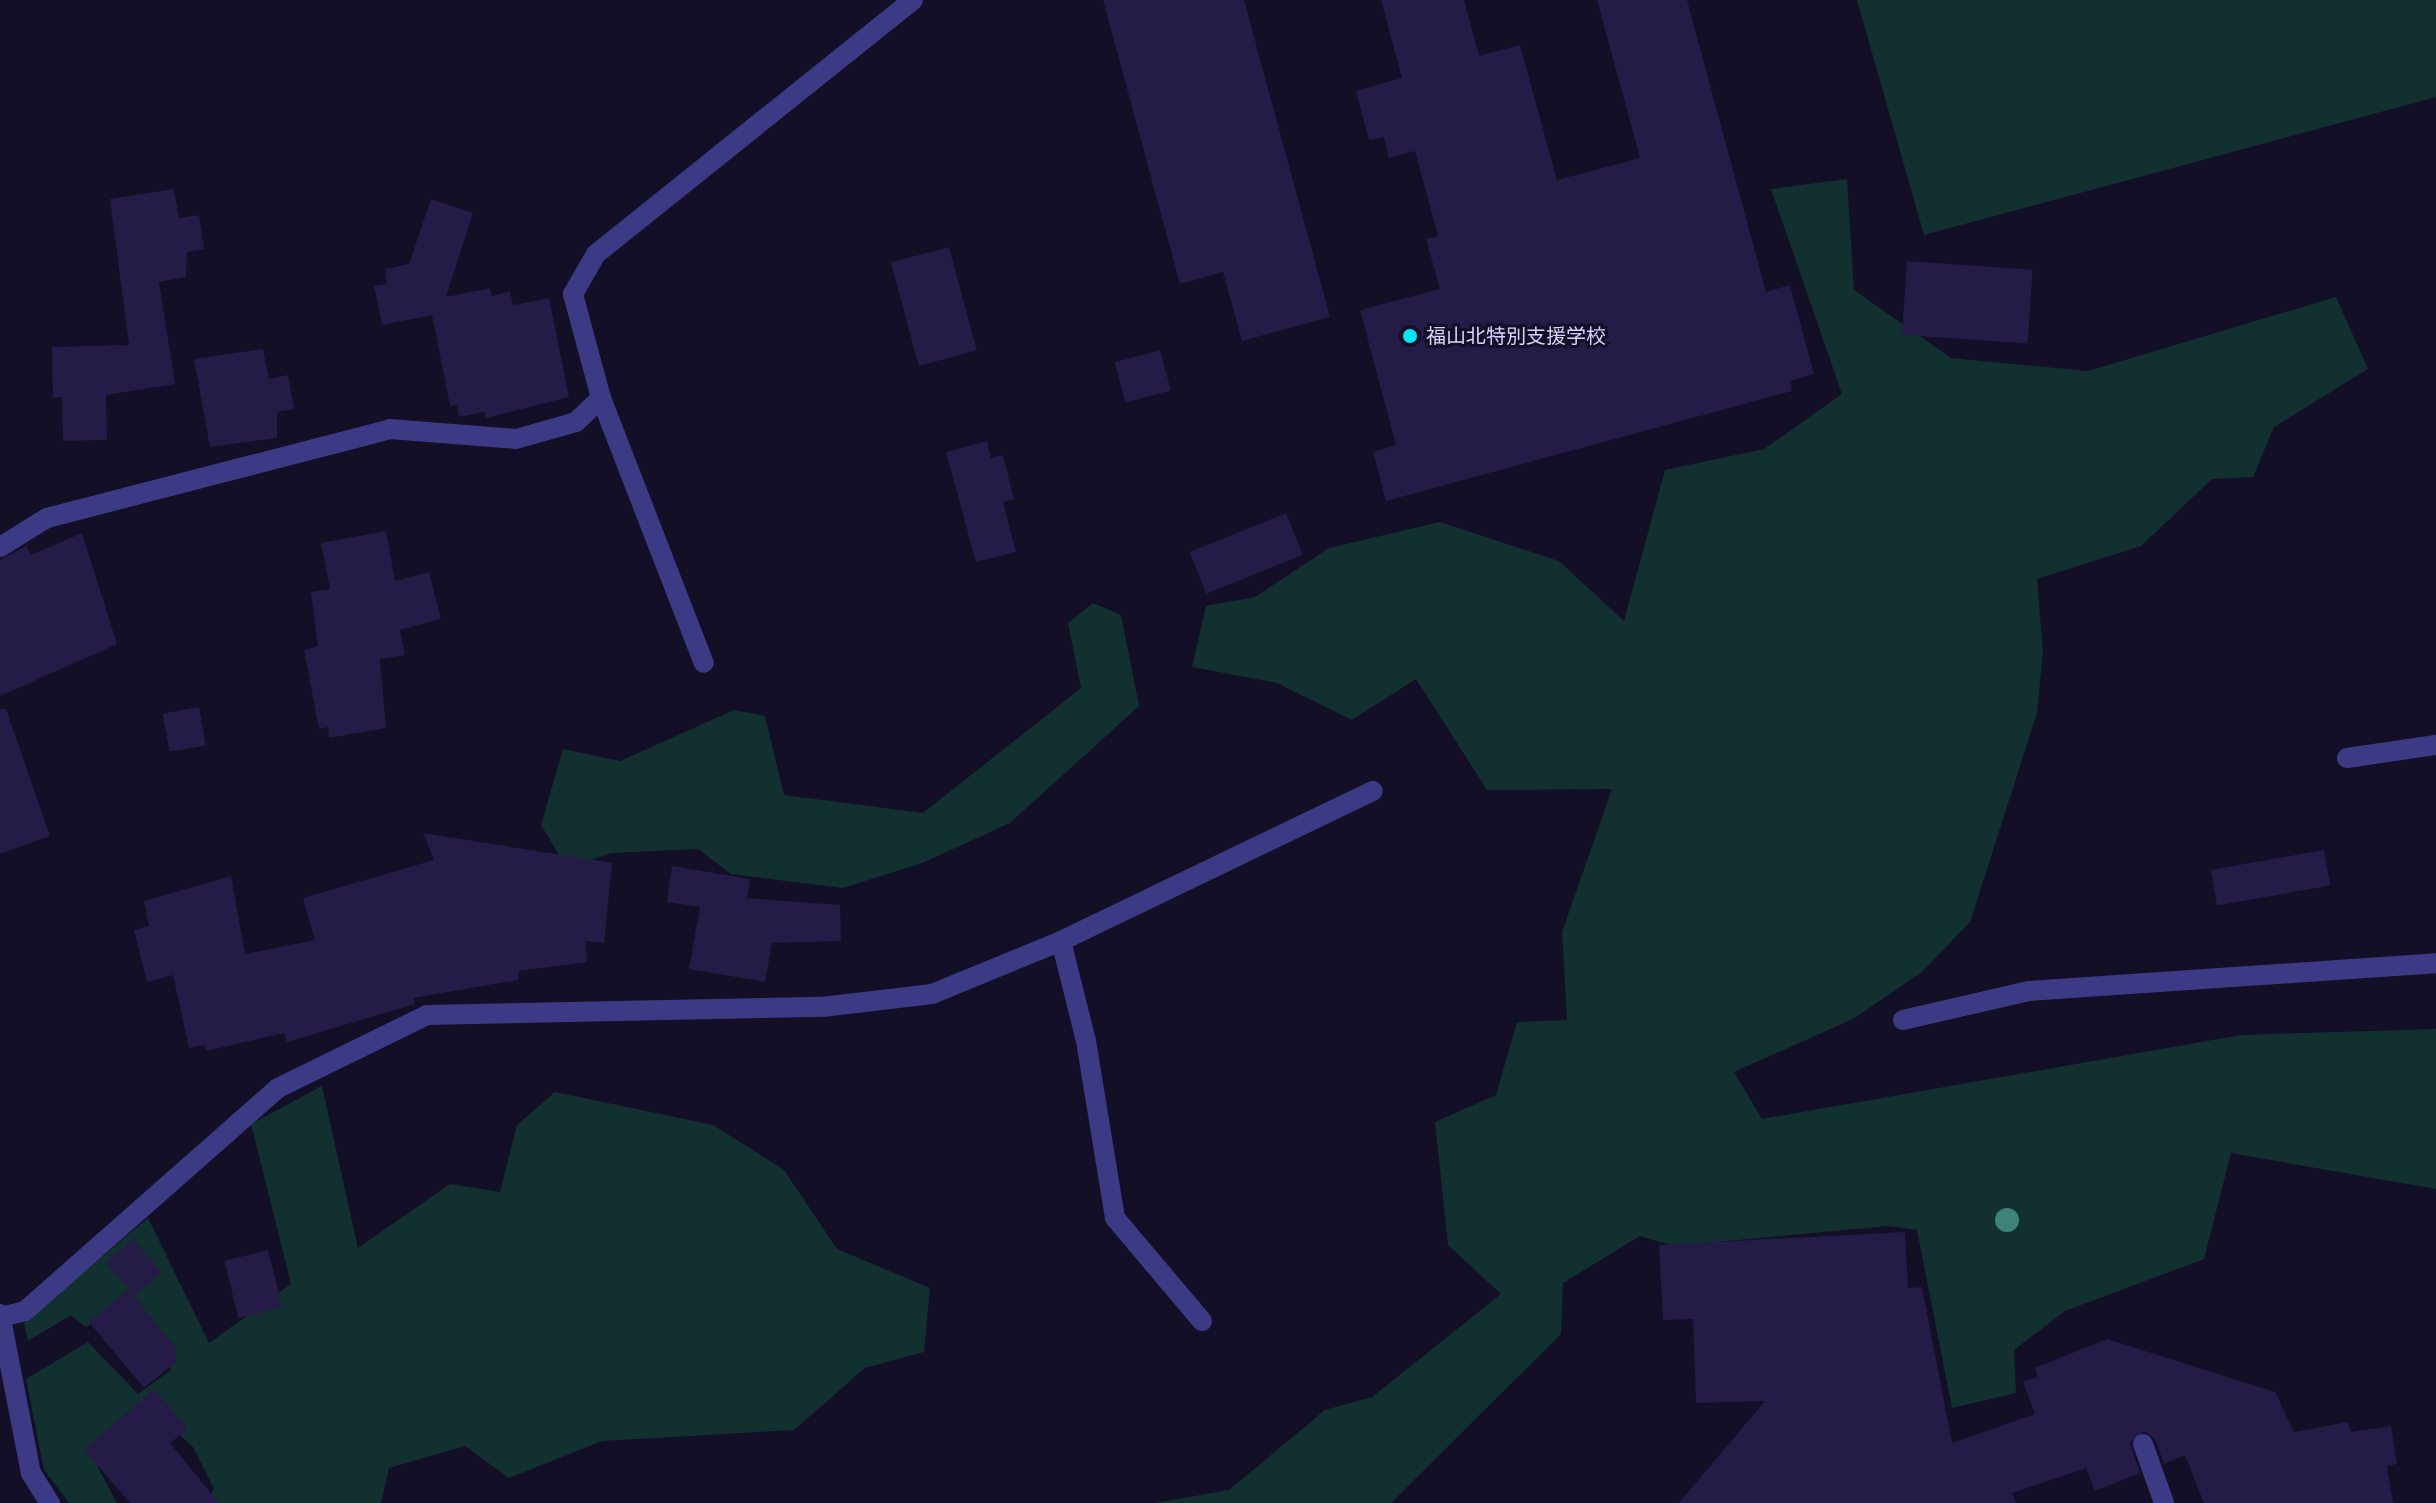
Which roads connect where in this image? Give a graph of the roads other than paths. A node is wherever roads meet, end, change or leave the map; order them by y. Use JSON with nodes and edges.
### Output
{"nodes":[{"id":1,"x":913,"y":0,"type":"edge"},
{"id":2,"x":601,"y":398,"type":"junction"},
{"id":3,"x":0,"y":547,"type":"edge"},
{"id":4,"x":704,"y":663,"type":"dead end"},
{"id":5,"x":2436,"y":745,"type":"edge"},
{"id":6,"x":2347,"y":758,"type":"dead end"},
{"id":7,"x":1373,"y":791,"type":"dead end"},
{"id":8,"x":1061,"y":941,"type":"junction"},
{"id":9,"x":2436,"y":963,"type":"edge"},
{"id":10,"x":1903,"y":1020,"type":"dead end"},
{"id":11,"x":0,"y":1316,"type":"edge"},
{"id":12,"x":1202,"y":1321,"type":"dead end"},
{"id":13,"x":2143,"y":1444,"type":"dead end"},
{"id":14,"x":50,"y":1503,"type":"edge"},
{"id":15,"x":2164,"y":1503,"type":"edge"}],
"edges":[{"from":1,"to":2,"type":"street"},
{"from":2,"to":3,"type":"street"},
{"from":2,"to":4,"type":"street"},
{"from":5,"to":6,"type":"street"},
{"from":7,"to":8,"type":"street"},
{"from":8,"to":11,"type":"street"},
{"from":8,"to":12,"type":"street"},
{"from":9,"to":10,"type":"street"},
{"from":11,"to":14,"type":"street"},
{"from":13,"to":15,"type":"street"}]}
